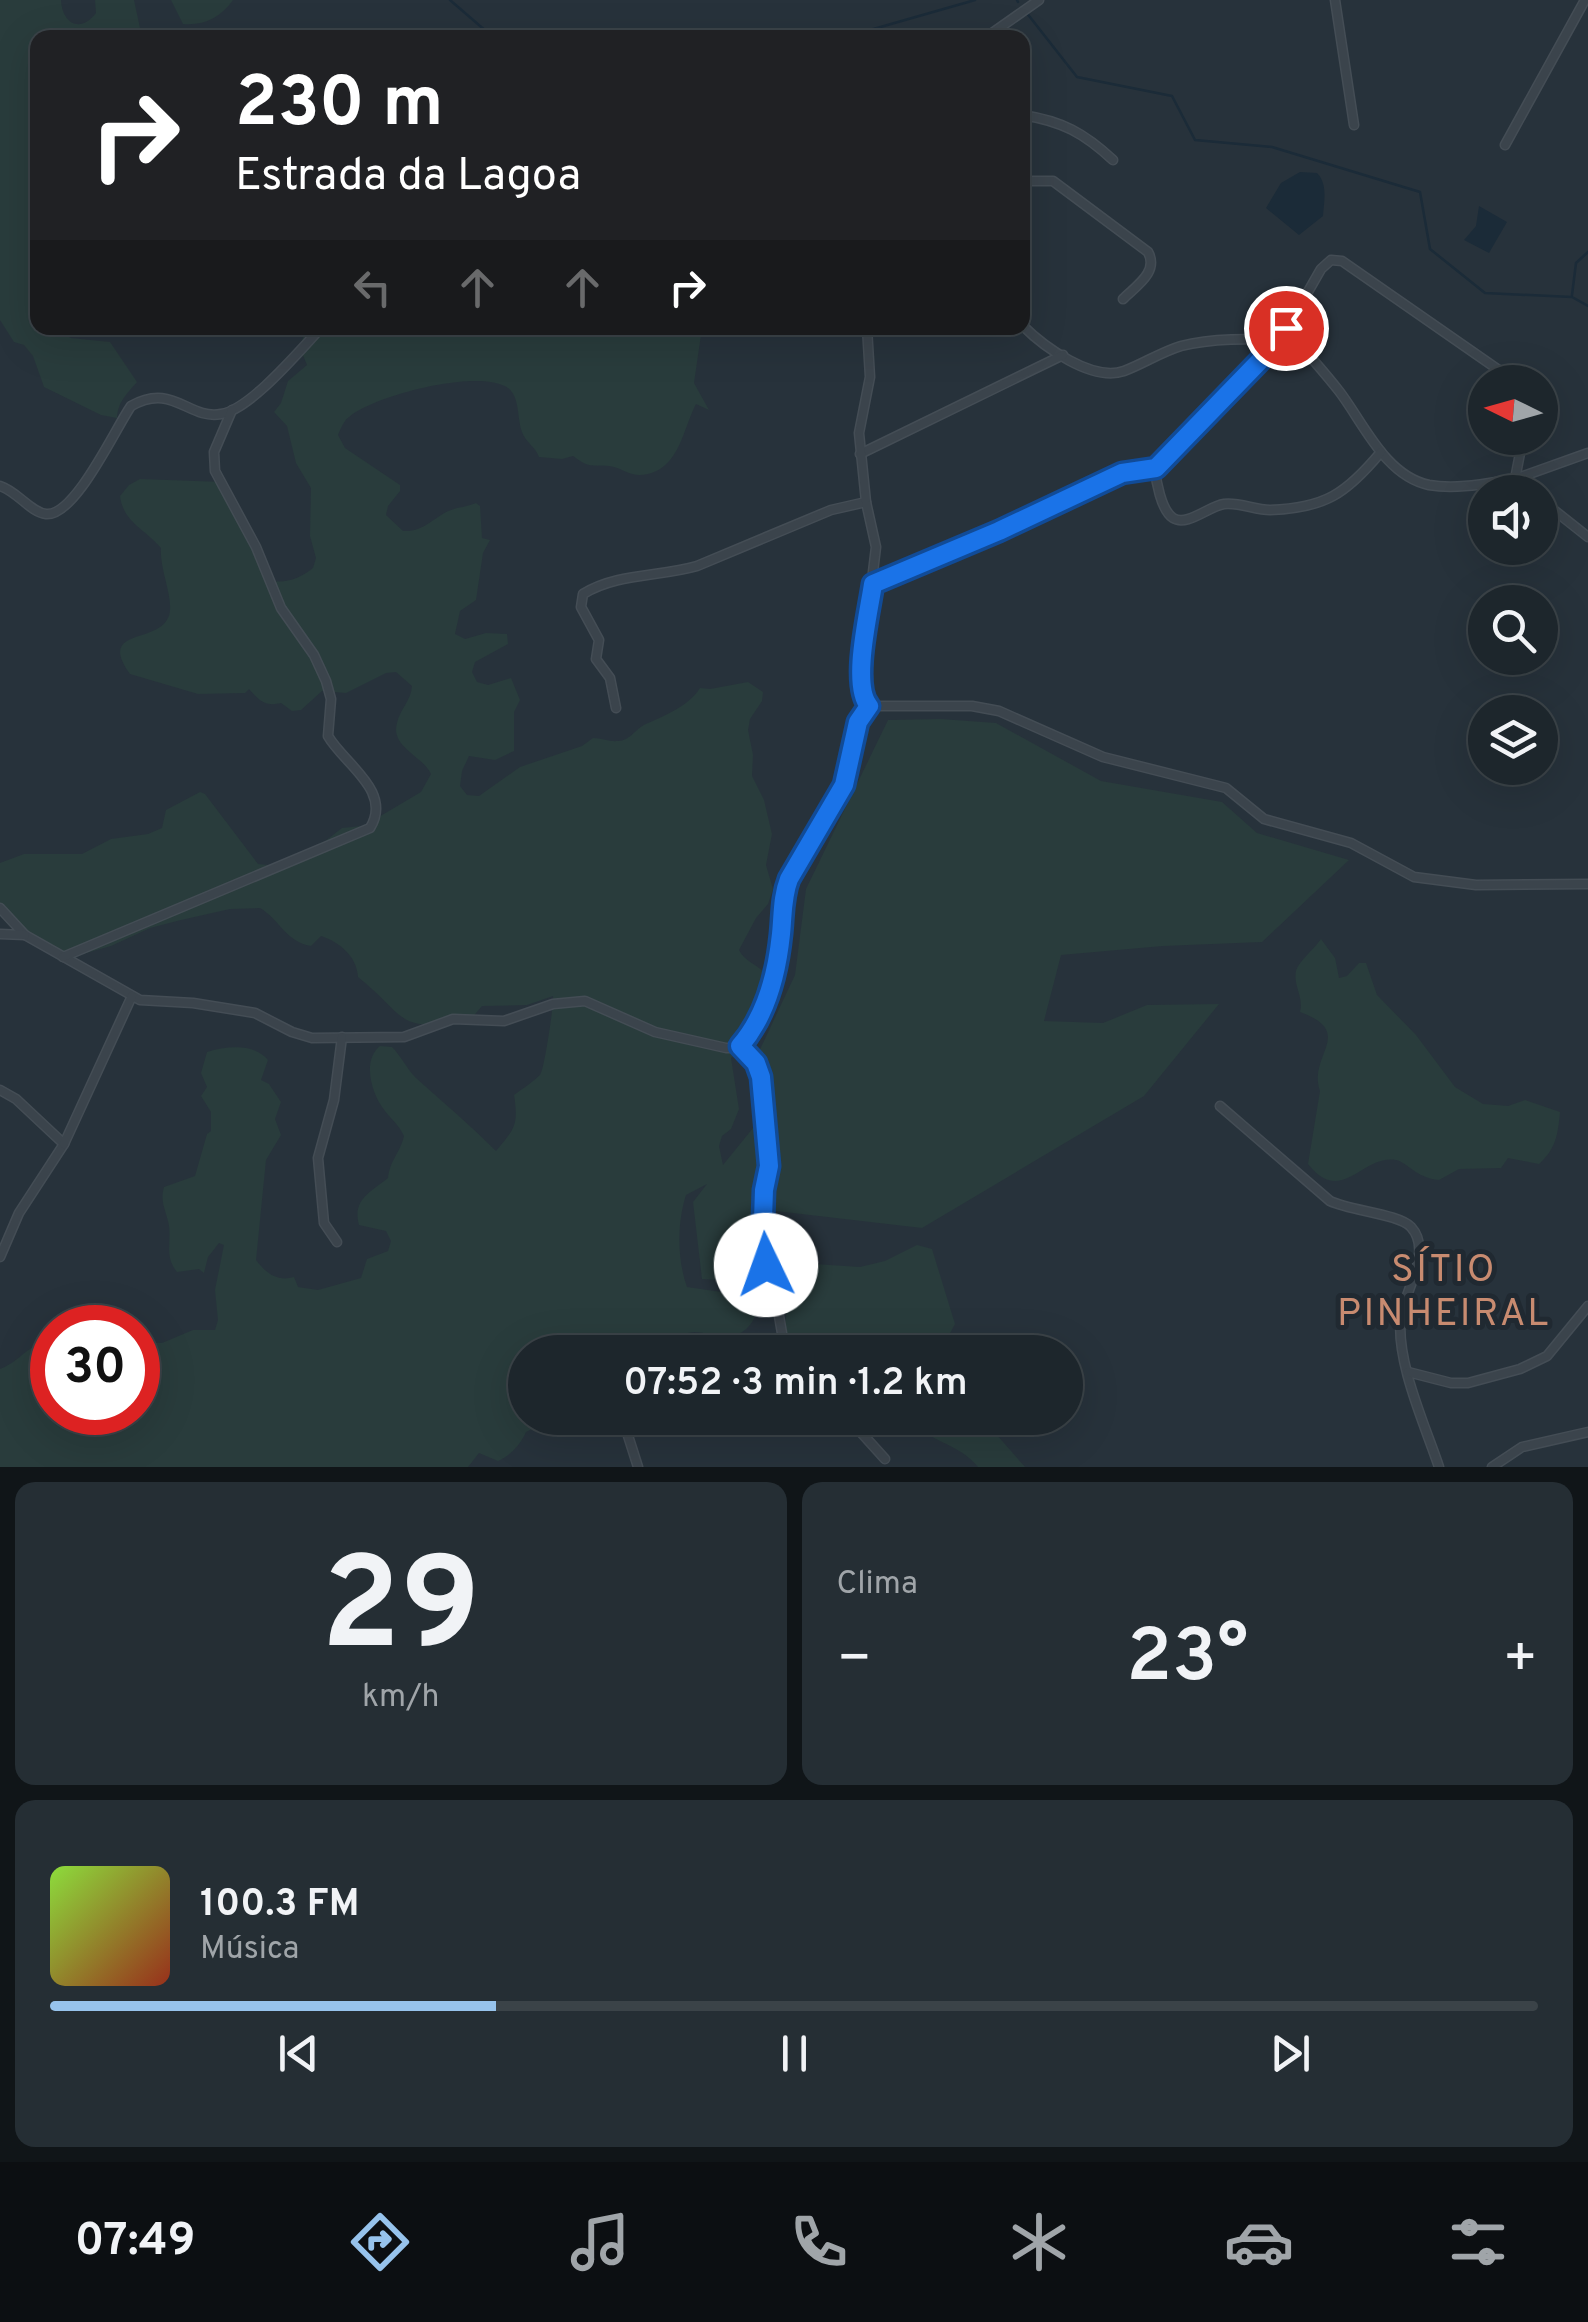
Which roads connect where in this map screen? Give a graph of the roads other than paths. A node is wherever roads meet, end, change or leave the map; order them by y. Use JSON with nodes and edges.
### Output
{"nodes":[{"id":1,"x":1040,"y":0,"type":"edge"},
{"id":2,"x":1335,"y":0,"type":"edge"},
{"id":3,"x":1585,"y":0,"type":"edge"},
{"id":4,"x":997,"y":30,"type":"edge"},
{"id":5,"x":1030,"y":116,"type":"edge"},
{"id":6,"x":1354,"y":125,"type":"dead end"},
{"id":7,"x":1504,"y":145,"type":"dead end"},
{"id":8,"x":1112,"y":160,"type":"dead end"},
{"id":9,"x":1030,"y":181,"type":"edge"},
{"id":10,"x":1123,"y":299,"type":"dead end"},
{"id":11,"x":1030,"y":332,"type":"edge"},
{"id":12,"x":314,"y":335,"type":"edge"},
{"id":13,"x":869,"y":335,"type":"edge"},
{"id":14,"x":1281,"y":339,"type":"junction"},
{"id":15,"x":1064,"y":355,"type":"junction"},
{"id":16,"x":1491,"y":365,"type":"edge"},
{"id":17,"x":232,"y":410,"type":"junction"},
{"id":18,"x":1381,"y":452,"type":"junction"},
{"id":19,"x":1588,"y":452,"type":"edge"},
{"id":20,"x":860,"y":454,"type":"junction"},
{"id":21,"x":1156,"y":468,"type":"junction"},
{"id":22,"x":1527,"y":475,"type":"edge"},
{"id":23,"x":0,"y":486,"type":"edge"},
{"id":24,"x":1468,"y":486,"type":"edge"},
{"id":25,"x":866,"y":502,"type":"junction"},
{"id":26,"x":1558,"y":513,"type":"edge"},
{"id":27,"x":1588,"y":537,"type":"edge"},
{"id":28,"x":873,"y":584,"type":"junction"},
{"id":29,"x":869,"y":706,"type":"junction"},
{"id":30,"x":616,"y":708,"type":"dead end"},
{"id":31,"x":1588,"y":884,"type":"edge"},
{"id":32,"x":0,"y":908,"type":"edge"},
{"id":33,"x":0,"y":934,"type":"edge"},
{"id":34,"x":25,"y":935,"type":"junction"},
{"id":35,"x":63,"y":957,"type":"junction"},
{"id":36,"x":132,"y":996,"type":"junction"},
{"id":37,"x":342,"y":1037,"type":"junction"},
{"id":38,"x":740,"y":1046,"type":"junction"},
{"id":39,"x":0,"y":1090,"type":"edge"},
{"id":40,"x":1220,"y":1106,"type":"dead end"},
{"id":41,"x":64,"y":1144,"type":"junction"},
{"id":42,"x":337,"y":1242,"type":"dead end"},
{"id":43,"x":0,"y":1257,"type":"edge"},
{"id":44,"x":1588,"y":1306,"type":"edge"},
{"id":45,"x":782,"y":1335,"type":"edge"},
{"id":46,"x":1408,"y":1372,"type":"junction"},
{"id":47,"x":1588,"y":1432,"type":"edge"},
{"id":48,"x":628,"y":1435,"type":"edge"},
{"id":49,"x":863,"y":1435,"type":"edge"},
{"id":50,"x":885,"y":1459,"type":"dead end"},
{"id":51,"x":638,"y":1467,"type":"edge"},
{"id":52,"x":1439,"y":1467,"type":"edge"},
{"id":53,"x":1492,"y":1467,"type":"edge"}],
"edges":[{"from":1,"to":4,"type":"street"},
{"from":2,"to":6,"type":"street"},
{"from":3,"to":7,"type":"street"},
{"from":5,"to":8,"type":"street"},
{"from":9,"to":10,"type":"street"},
{"from":11,"to":15,"type":"street"},
{"from":12,"to":17,"type":"street"},
{"from":13,"to":20,"type":"street"},
{"from":14,"to":15,"type":"street"},
{"from":14,"to":16,"type":"street"},
{"from":14,"to":18,"type":"street"},
{"from":14,"to":21,"type":"street"},
{"from":15,"to":20,"type":"street"},
{"from":17,"to":23,"type":"street"},
{"from":17,"to":35,"type":"street"},
{"from":18,"to":21,"type":"street"},
{"from":18,"to":24,"type":"street"},
{"from":19,"to":22,"type":"street"},
{"from":20,"to":25,"type":"street"},
{"from":21,"to":28,"type":"street"},
{"from":25,"to":28,"type":"street"},
{"from":25,"to":30,"type":"street"},
{"from":26,"to":27,"type":"street"},
{"from":28,"to":29,"type":"street"},
{"from":29,"to":31,"type":"street"},
{"from":29,"to":38,"type":"street"},
{"from":32,"to":34,"type":"street"},
{"from":33,"to":34,"type":"street"},
{"from":34,"to":35,"type":"street"},
{"from":35,"to":36,"type":"street"},
{"from":36,"to":37,"type":"street"},
{"from":36,"to":41,"type":"street"},
{"from":37,"to":38,"type":"street"},
{"from":37,"to":42,"type":"street"},
{"from":38,"to":45,"type":"street"},
{"from":39,"to":41,"type":"street"},
{"from":40,"to":46,"type":"street"},
{"from":41,"to":43,"type":"street"},
{"from":44,"to":46,"type":"street"},
{"from":46,"to":52,"type":"street"},
{"from":47,"to":53,"type":"street"},
{"from":48,"to":51,"type":"street"},
{"from":49,"to":50,"type":"street"}]}
